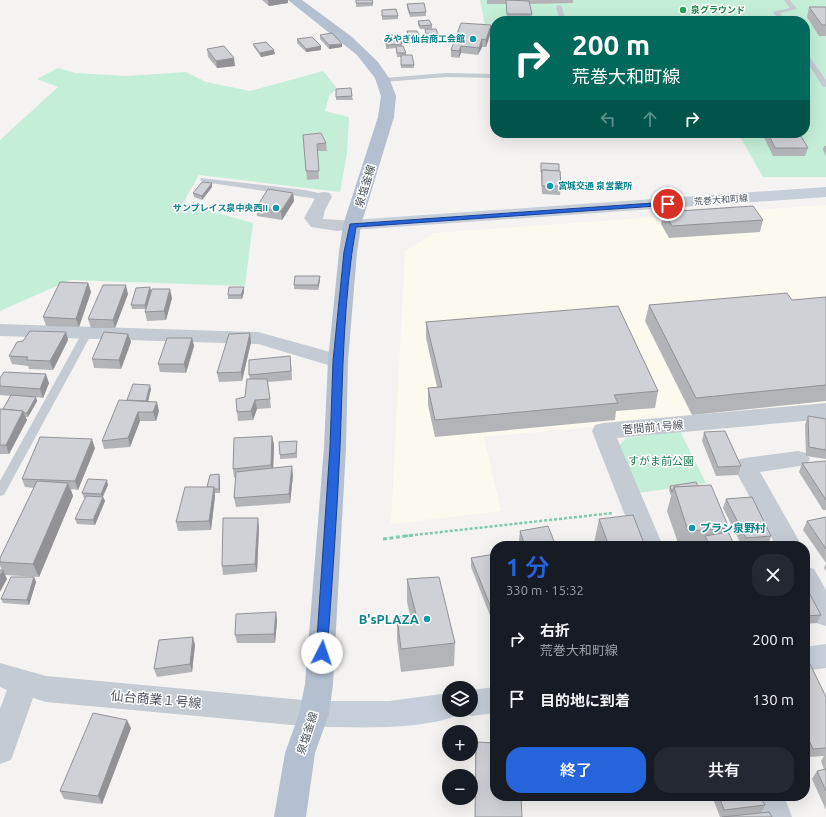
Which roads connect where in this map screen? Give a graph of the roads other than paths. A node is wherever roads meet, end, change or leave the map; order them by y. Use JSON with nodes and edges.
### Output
{"nodes":[{"id":1,"x":294,"y":0,"type":"edge"},
{"id":2,"x":787,"y":0,"type":"edge"},
{"id":3,"x":559,"y":7,"type":"dead end"},
{"id":4,"x":562,"y":16,"type":"edge"},
{"id":5,"x":779,"y":16,"type":"edge"},
{"id":6,"x":810,"y":61,"type":"edge"},
{"id":7,"x":490,"y":76,"type":"edge"},
{"id":8,"x":384,"y":80,"type":"junction"},
{"id":9,"x":826,"y":85,"type":"edge"},
{"id":10,"x":204,"y":180,"type":"dead end"},
{"id":11,"x":826,"y":192,"type":"edge"},
{"id":12,"x":324,"y":197,"type":"joint"},
{"id":13,"x":352,"y":225,"type":"junction"},
{"id":14,"x":0,"y":330,"type":"edge"},
{"id":15,"x":87,"y":333,"type":"junction"},
{"id":16,"x":338,"y":361,"type":"junction"},
{"id":17,"x":826,"y":411,"type":"edge"},
{"id":18,"x":798,"y":458,"type":"dead end"},
{"id":19,"x":0,"y":492,"type":"edge"},
{"id":20,"x":648,"y":541,"type":"edge"},
{"id":21,"x":786,"y":541,"type":"edge"},
{"id":22,"x":810,"y":585,"type":"edge"},
{"id":23,"x":826,"y":615,"type":"edge"},
{"id":24,"x":826,"y":656,"type":"edge"},
{"id":25,"x":810,"y":658,"type":"edge"},
{"id":26,"x":12,"y":678,"type":"edge"},
{"id":27,"x":490,"y":701,"type":"edge"},
{"id":28,"x":478,"y":702,"type":"edge"},
{"id":29,"x":442,"y":707,"type":"edge"},
{"id":30,"x":314,"y":714,"type":"junction"},
{"id":31,"x":0,"y":750,"type":"edge"},
{"id":32,"x":770,"y":801,"type":"edge"},
{"id":33,"x":290,"y":817,"type":"edge"},
{"id":34,"x":776,"y":817,"type":"edge"}],
"edges":[{"from":1,"to":8,"type":"main road"},
{"from":2,"to":5,"type":"lane"},
{"from":3,"to":4,"type":"lane"},
{"from":6,"to":9,"type":"lane"},
{"from":7,"to":8,"type":"lane"},
{"from":8,"to":13,"type":"main road","name":"泉塩釜線"},
{"from":10,"to":12,"type":"lane"},
{"from":11,"to":13,"type":"street","name":"荒巻大和町線"},
{"from":12,"to":13,"type":"street"},
{"from":13,"to":16,"type":"main road","name":"泉塩釜線"},
{"from":14,"to":15,"type":"street"},
{"from":15,"to":16,"type":"street"},
{"from":15,"to":19,"type":"lane"},
{"from":16,"to":30,"type":"main road","name":"泉塩釜線"},
{"from":17,"to":20,"type":"street","name":"菅間前1号線"},
{"from":18,"to":21,"type":"street"},
{"from":22,"to":23,"type":"street"},
{"from":24,"to":25,"type":"street"},
{"from":26,"to":30,"type":"street","name":"仙台商業１号線"},
{"from":26,"to":31,"type":"street"},
{"from":27,"to":28,"type":"street"},
{"from":29,"to":30,"type":"street"},
{"from":30,"to":33,"type":"main road","name":"泉塩釜線"},
{"from":32,"to":34,"type":"street"}]}
